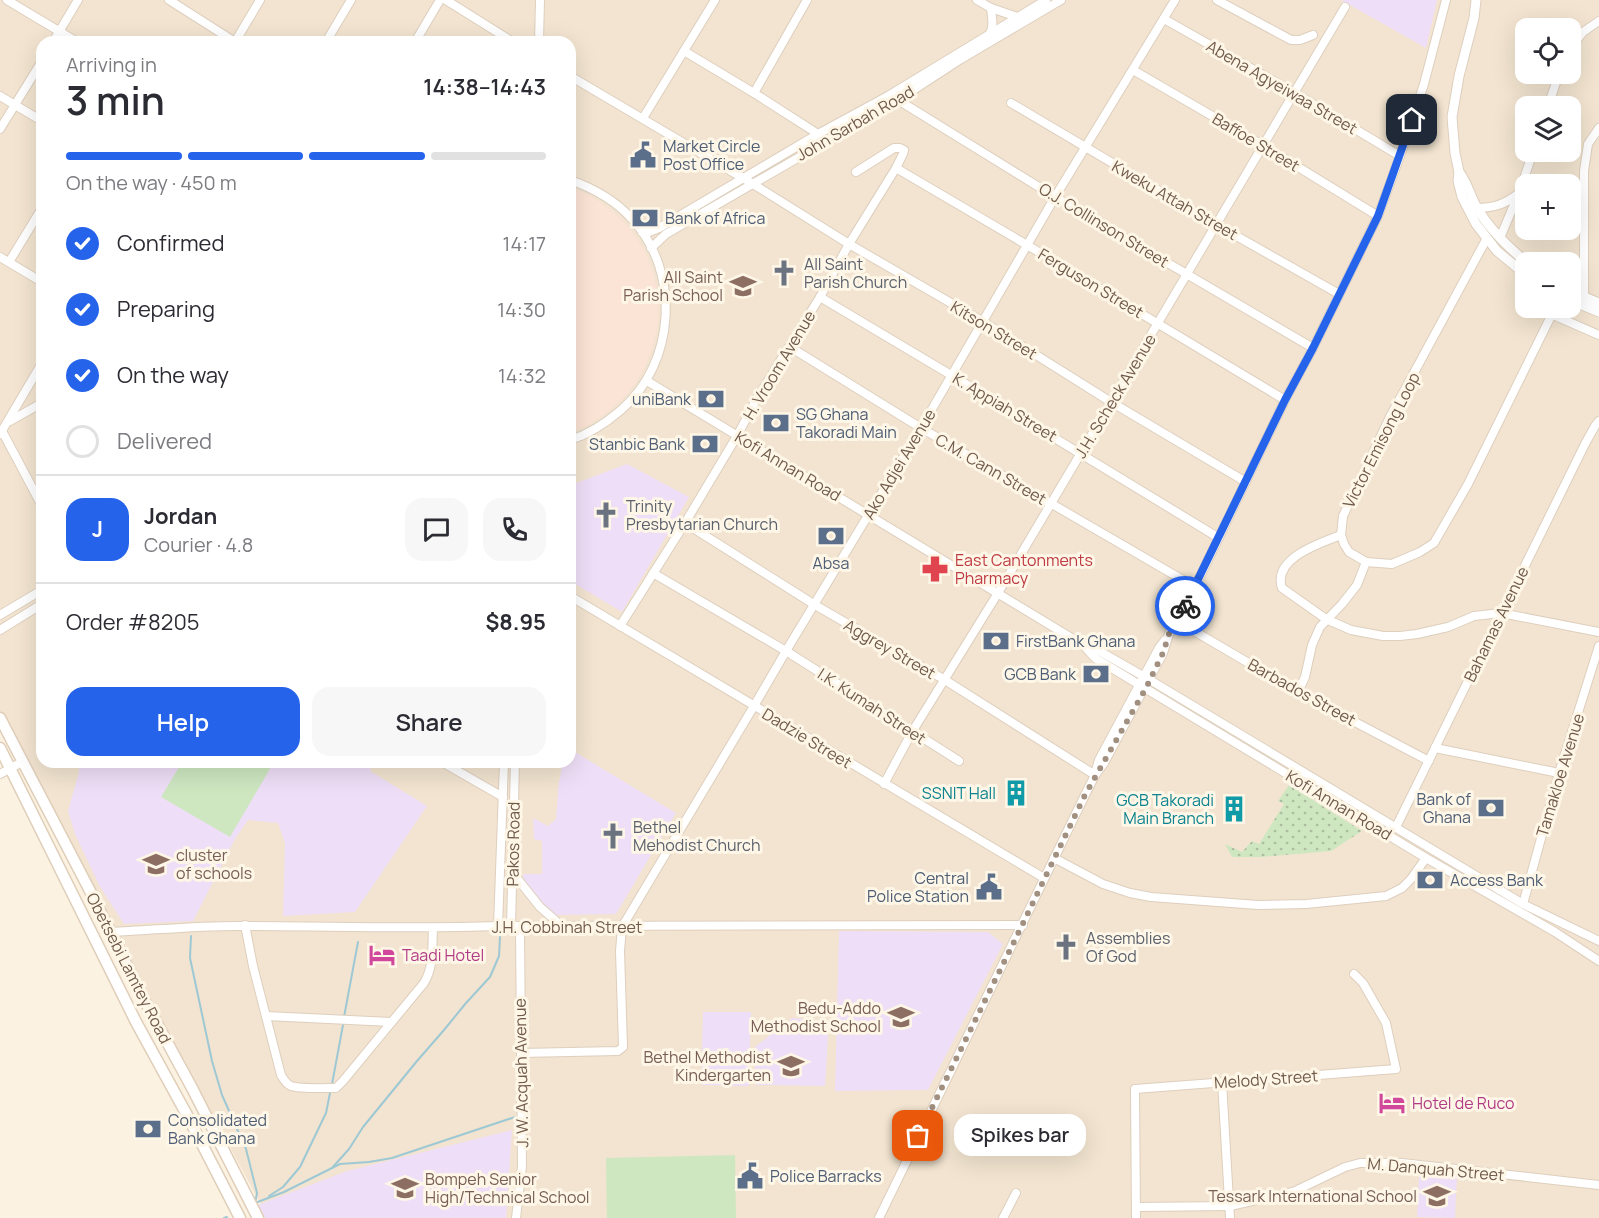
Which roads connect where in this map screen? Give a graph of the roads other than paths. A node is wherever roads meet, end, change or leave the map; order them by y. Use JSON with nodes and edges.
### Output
{"nodes":[{"id":1,"x":7,"y":0,"type":"edge"},
{"id":2,"x":78,"y":0,"type":"edge"},
{"id":3,"x":169,"y":0,"type":"edge"},
{"id":4,"x":260,"y":0,"type":"edge"},
{"id":5,"x":351,"y":0,"type":"edge"},
{"id":6,"x":440,"y":0,"type":"edge"},
{"id":7,"x":446,"y":0,"type":"edge"},
{"id":8,"x":540,"y":0,"type":"edge"},
{"id":9,"x":715,"y":0,"type":"edge"},
{"id":10,"x":807,"y":0,"type":"edge"},
{"id":11,"x":977,"y":0,"type":"edge"},
{"id":12,"x":1046,"y":0,"type":"edge"},
{"id":13,"x":1062,"y":0,"type":"edge"},
{"id":14,"x":1175,"y":0,"type":"edge"},
{"id":15,"x":1217,"y":0,"type":"edge"},
{"id":16,"x":1446,"y":0,"type":"edge"},
{"id":17,"x":1476,"y":0,"type":"edge"},
{"id":18,"x":1346,"y":7,"type":"dead end"},
{"id":19,"x":991,"y":8,"type":"junction"},
{"id":20,"x":1017,"y":17,"type":"junction"},
{"id":21,"x":1164,"y":19,"type":"junction"},
{"id":22,"x":1599,"y":21,"type":"edge"},
{"id":23,"x":60,"y":31,"type":"junction"},
{"id":24,"x":990,"y":34,"type":"junction"},
{"id":25,"x":1313,"y":35,"type":"dead end"},
{"id":26,"x":1581,"y":35,"type":"edge"},
{"id":27,"x":57,"y":36,"type":"edge"},
{"id":28,"x":68,"y":36,"type":"edge"},
{"id":29,"x":226,"y":36,"type":"edge"},
{"id":30,"x":239,"y":36,"type":"edge"},
{"id":31,"x":330,"y":36,"type":"edge"},
{"id":32,"x":419,"y":36,"type":"edge"},
{"id":33,"x":503,"y":36,"type":"edge"},
{"id":34,"x":539,"y":36,"type":"edge"},
{"id":35,"x":684,"y":51,"type":"junction"},
{"id":36,"x":1133,"y":70,"type":"junction"},
{"id":37,"x":36,"y":71,"type":"edge"},
{"id":38,"x":576,"y":79,"type":"edge"},
{"id":39,"x":754,"y":93,"type":"junction"},
{"id":40,"x":1295,"y":93,"type":"junction"},
{"id":41,"x":0,"y":96,"type":"edge"},
{"id":42,"x":898,"y":100,"type":"junction"},
{"id":43,"x":1011,"y":103,"type":"dead end"},
{"id":44,"x":15,"y":104,"type":"junction"},
{"id":45,"x":36,"y":117,"type":"edge"},
{"id":46,"x":643,"y":118,"type":"junction"},
{"id":47,"x":1599,"y":128,"type":"edge"},
{"id":48,"x":0,"y":129,"type":"edge"},
{"id":49,"x":818,"y":134,"type":"junction"},
{"id":50,"x":1263,"y":146,"type":"junction"},
{"id":51,"x":1086,"y":147,"type":"junction"},
{"id":52,"x":1400,"y":156,"type":"junction"},
{"id":53,"x":896,"y":168,"type":"junction"},
{"id":54,"x":856,"y":172,"type":"dead end"},
{"id":55,"x":1459,"y":172,"type":"junction"},
{"id":56,"x":742,"y":179,"type":"junction"},
{"id":57,"x":576,"y":182,"type":"edge"},
{"id":58,"x":753,"y":184,"type":"junction"},
{"id":59,"x":1515,"y":196,"type":"edge"},
{"id":60,"x":1055,"y":197,"type":"junction"},
{"id":61,"x":1515,"y":202,"type":"edge"},
{"id":62,"x":1477,"y":208,"type":"junction"},
{"id":63,"x":1378,"y":216,"type":"junction"},
{"id":64,"x":36,"y":218,"type":"edge"},
{"id":65,"x":1217,"y":225,"type":"junction"},
{"id":66,"x":642,"y":232,"type":"junction"},
{"id":67,"x":1487,"y":238,"type":"junction"},
{"id":68,"x":1500,"y":238,"type":"junction"},
{"id":69,"x":849,"y":244,"type":"junction"},
{"id":70,"x":1027,"y":245,"type":"junction"},
{"id":71,"x":651,"y":248,"type":"junction"},
{"id":72,"x":1515,"y":252,"type":"edge"},
{"id":73,"x":0,"y":257,"type":"edge"},
{"id":74,"x":9,"y":262,"type":"junction"},
{"id":75,"x":1515,"y":266,"type":"edge"},
{"id":76,"x":1187,"y":275,"type":"junction"},
{"id":77,"x":36,"y":278,"type":"edge"},
{"id":78,"x":1339,"y":294,"type":"junction"},
{"id":79,"x":1581,"y":295,"type":"edge"},
{"id":80,"x":1584,"y":296,"type":"junction"},
{"id":81,"x":820,"y":297,"type":"junction"},
{"id":82,"x":1599,"y":303,"type":"edge"},
{"id":83,"x":1581,"y":305,"type":"edge"},
{"id":84,"x":1599,"y":312,"type":"edge"},
{"id":85,"x":1549,"y":318,"type":"edge"},
{"id":86,"x":1568,"y":318,"type":"edge"},
{"id":87,"x":982,"y":321,"type":"junction"},
{"id":88,"x":1158,"y":323,"type":"junction"},
{"id":89,"x":1599,"y":335,"type":"edge"},
{"id":90,"x":790,"y":347,"type":"junction"},
{"id":91,"x":1313,"y":348,"type":"junction"},
{"id":92,"x":36,"y":373,"type":"edge"},
{"id":93,"x":951,"y":375,"type":"junction"},
{"id":94,"x":647,"y":381,"type":"junction"},
{"id":95,"x":1285,"y":400,"type":"junction"},
{"id":96,"x":1111,"y":402,"type":"junction"},
{"id":97,"x":36,"y":406,"type":"edge"},
{"id":98,"x":1599,"y":421,"type":"edge"},
{"id":99,"x":7,"y":423,"type":"junction"},
{"id":100,"x":921,"y":428,"type":"junction"},
{"id":101,"x":1,"y":433,"type":"edge"},
{"id":102,"x":737,"y":436,"type":"junction"},
{"id":103,"x":576,"y":438,"type":"edge"},
{"id":104,"x":1080,"y":454,"type":"junction"},
{"id":105,"x":1246,"y":482,"type":"junction"},
{"id":106,"x":36,"y":494,"type":"edge"},
{"id":107,"x":1051,"y":503,"type":"junction"},
{"id":108,"x":868,"y":514,"type":"junction"},
{"id":109,"x":685,"y":523,"type":"junction"},
{"id":110,"x":1341,"y":535,"type":"junction"},
{"id":111,"x":1219,"y":538,"type":"junction"},
{"id":112,"x":1366,"y":562,"type":"junction"},
{"id":113,"x":653,"y":573,"type":"junction"},
{"id":114,"x":1195,"y":586,"type":"junction"},
{"id":115,"x":998,"y":593,"type":"junction"},
{"id":116,"x":36,"y":594,"type":"edge"},
{"id":117,"x":576,"y":600,"type":"edge"},
{"id":118,"x":815,"y":605,"type":"junction"},
{"id":119,"x":36,"y":608,"type":"edge"},
{"id":120,"x":1501,"y":613,"type":"junction"},
{"id":121,"x":0,"y":615,"type":"edge"},
{"id":122,"x":1326,"y":619,"type":"junction"},
{"id":123,"x":1177,"y":621,"type":"junction"},
{"id":124,"x":620,"y":626,"type":"junction"},
{"id":125,"x":0,"y":630,"type":"edge"},
{"id":126,"x":1599,"y":632,"type":"edge"},
{"id":127,"x":1599,"y":646,"type":"edge"},
{"id":128,"x":786,"y":651,"type":"junction"},
{"id":129,"x":945,"y":680,"type":"junction"},
{"id":130,"x":1145,"y":682,"type":"junction"},
{"id":131,"x":1299,"y":692,"type":"junction"},
{"id":132,"x":754,"y":706,"type":"junction"},
{"id":133,"x":0,"y":718,"type":"edge"},
{"id":134,"x":912,"y":732,"type":"junction"},
{"id":135,"x":0,"y":748,"type":"edge"},
{"id":136,"x":1435,"y":748,"type":"junction"},
{"id":137,"x":959,"y":761,"type":"dead end"},
{"id":138,"x":1429,"y":761,"type":"junction"},
{"id":139,"x":22,"y":762,"type":"junction"},
{"id":140,"x":452,"y":768,"type":"edge"},
{"id":141,"x":504,"y":768,"type":"edge"},
{"id":142,"x":515,"y":768,"type":"edge"},
{"id":143,"x":5,"y":771,"type":"edge"},
{"id":144,"x":1559,"y":773,"type":"junction"},
{"id":145,"x":1095,"y":775,"type":"junction"},
{"id":146,"x":884,"y":784,"type":"junction"},
{"id":147,"x":503,"y":797,"type":"junction"},
{"id":148,"x":1396,"y":827,"type":"junction"},
{"id":149,"x":1054,"y":858,"type":"junction"},
{"id":150,"x":1426,"y":858,"type":"junction"},
{"id":151,"x":512,"y":872,"type":"junction"},
{"id":152,"x":1044,"y":878,"type":"junction"},
{"id":153,"x":1523,"y":904,"type":"junction"},
{"id":154,"x":1023,"y":925,"type":"junction"},
{"id":155,"x":244,"y":926,"type":"junction"},
{"id":156,"x":498,"y":926,"type":"junction"},
{"id":157,"x":511,"y":927,"type":"junction"},
{"id":158,"x":520,"y":927,"type":"junction"},
{"id":159,"x":563,"y":927,"type":"junction"},
{"id":160,"x":621,"y":927,"type":"junction"},
{"id":161,"x":433,"y":928,"type":"junction"},
{"id":162,"x":111,"y":932,"type":"junction"},
{"id":163,"x":1599,"y":941,"type":"edge"},
{"id":164,"x":1599,"y":961,"type":"edge"},
{"id":165,"x":1354,"y":974,"type":"dead end"},
{"id":166,"x":266,"y":1016,"type":"junction"},
{"id":167,"x":391,"y":1022,"type":"junction"},
{"id":168,"x":521,"y":1053,"type":"junction"},
{"id":169,"x":1222,"y":1082,"type":"junction"},
{"id":170,"x":1599,"y":1185,"type":"edge"},
{"id":171,"x":1016,"y":1192,"type":"dead end"},
{"id":172,"x":1230,"y":1206,"type":"junction"},
{"id":173,"x":1136,"y":1207,"type":"junction"},
{"id":174,"x":240,"y":1218,"type":"edge"},
{"id":175,"x":258,"y":1218,"type":"edge"},
{"id":176,"x":516,"y":1218,"type":"edge"},
{"id":177,"x":879,"y":1218,"type":"edge"},
{"id":178,"x":1003,"y":1218,"type":"edge"},
{"id":179,"x":1136,"y":1218,"type":"edge"},
{"id":180,"x":1230,"y":1218,"type":"edge"}],
"edges":[{"from":1,"to":23,"type":"street"},
{"from":2,"to":23,"type":"street"},
{"from":3,"to":29,"type":"street"},
{"from":4,"to":30,"type":"street"},
{"from":5,"to":31,"type":"street"},
{"from":6,"to":32,"type":"street"},
{"from":7,"to":33,"type":"street"},
{"from":8,"to":34,"type":"street"},
{"from":9,"to":35,"type":"street"},
{"from":10,"to":39,"type":"street"},
{"from":11,"to":19,"type":"street"},
{"from":12,"to":20,"type":"street","name":"John Sarbah Road"},
{"from":13,"to":42,"type":"street","name":"John Sarbah Road"},
{"from":14,"to":21,"type":"street","name":"Ako Adjei Avenue"},
{"from":15,"to":25,"type":"street"},
{"from":16,"to":52,"type":"street"},
{"from":17,"to":55,"type":"street"},
{"from":18,"to":40,"type":"street","name":"J.H. Scheck Avenue"},
{"from":19,"to":20,"type":"street"},
{"from":19,"to":24,"type":"street"},
{"from":20,"to":24,"type":"street","name":"John Sarbah Road"},
{"from":21,"to":36,"type":"street","name":"Ako Adjei Avenue"},
{"from":21,"to":40,"type":"street","name":"Abena Agyeiwaa Street"},
{"from":22,"to":26,"type":"street"},
{"from":23,"to":27,"type":"street"},
{"from":23,"to":28,"type":"street"},
{"from":24,"to":49,"type":"street","name":"John Sarbah Road"},
{"from":35,"to":39,"type":"street"},
{"from":35,"to":46,"type":"street"},
{"from":36,"to":50,"type":"street","name":"Baffoe Street"},
{"from":36,"to":51,"type":"street","name":"Ako Adjei Avenue"},
{"from":37,"to":44,"type":"street"},
{"from":38,"to":46,"type":"street","name":"Kitson Street"},
{"from":39,"to":49,"type":"street"},
{"from":40,"to":50,"type":"street","name":"J.H. Scheck Avenue"},
{"from":40,"to":52,"type":"street","name":"Abena Agyeiwaa Street"},
{"from":41,"to":44,"type":"street"},
{"from":42,"to":58,"type":"street","name":"John Sarbah Road"},
{"from":42,"to":60,"type":"street","name":"O.J. Collinson Street"},
{"from":43,"to":51,"type":"street","name":"Kweku Attah Street"},
{"from":44,"to":45,"type":"street"},
{"from":44,"to":48,"type":"street"},
{"from":46,"to":56,"type":"street","name":"Kitson Street"},
{"from":47,"to":80,"type":"street"},
{"from":49,"to":56,"type":"street","name":"John Sarbah Road"},
{"from":50,"to":63,"type":"street","name":"Baffoe Street"},
{"from":50,"to":65,"type":"street","name":"J.H. Scheck Avenue"},
{"from":51,"to":60,"type":"street","name":"Ako Adjei Avenue"},
{"from":51,"to":65,"type":"street","name":"Kweku Attah Street"},
{"from":52,"to":63,"type":"street"},
{"from":53,"to":54,"type":"street"},
{"from":53,"to":69,"type":"street","name":"H. Vroom Avenue"},
{"from":53,"to":70,"type":"street","name":"Ferguson Street"},
{"from":55,"to":62,"type":"street"},
{"from":55,"to":67,"type":"street"},
{"from":56,"to":58,"type":"street","name":"Kitson Street"},
{"from":56,"to":66,"type":"street","name":"John Sarbah Road"},
{"from":57,"to":66,"type":"street"},
{"from":58,"to":69,"type":"street","name":"Kitson Street"},
{"from":58,"to":71,"type":"street","name":"John Sarbah Road"},
{"from":59,"to":62,"type":"street"},
{"from":60,"to":70,"type":"street","name":"Ako Adjei Avenue"},
{"from":60,"to":76,"type":"street","name":"O.J. Collinson Street"},
{"from":61,"to":68,"type":"street"},
{"from":62,"to":68,"type":"street"},
{"from":63,"to":78,"type":"street"},
{"from":64,"to":74,"type":"street"},
{"from":65,"to":76,"type":"street","name":"J.H. Scheck Avenue"},
{"from":65,"to":78,"type":"street","name":"Kweku Attah Street"},
{"from":66,"to":71,"type":"street"},
{"from":67,"to":75,"type":"street"},
{"from":67,"to":110,"type":"street","name":"Victor Emisong Loop"},
{"from":68,"to":72,"type":"street"},
{"from":69,"to":81,"type":"street","name":"H. Vroom Avenue"},
{"from":69,"to":87,"type":"street","name":"Kitson Street"},
{"from":70,"to":87,"type":"street","name":"Ako Adjei Avenue"},
{"from":70,"to":88,"type":"street","name":"Ferguson Street"},
{"from":71,"to":94,"type":"street"},
{"from":73,"to":74,"type":"street"},
{"from":74,"to":77,"type":"street"},
{"from":76,"to":88,"type":"street","name":"J.H. Scheck Avenue"},
{"from":76,"to":91,"type":"street","name":"O.J. Collinson Street"},
{"from":78,"to":91,"type":"street"},
{"from":79,"to":80,"type":"street"},
{"from":80,"to":82,"type":"street"},
{"from":81,"to":90,"type":"street","name":"H. Vroom Avenue"},
{"from":81,"to":93,"type":"street","name":"K. Appiah Street"},
{"from":83,"to":84,"type":"street"},
{"from":85,"to":112,"type":"street"},
{"from":86,"to":89,"type":"street"},
{"from":87,"to":93,"type":"street","name":"Ako Adjei Avenue"},
{"from":87,"to":96,"type":"street","name":"Kitson Street"},
{"from":88,"to":95,"type":"street","name":"Ferguson Street"},
{"from":88,"to":96,"type":"street","name":"J.H. Scheck Avenue"},
{"from":90,"to":100,"type":"street","name":"C.M. Cann Street"},
{"from":90,"to":102,"type":"street","name":"H. Vroom Avenue"},
{"from":91,"to":95,"type":"street"},
{"from":92,"to":99,"type":"street"},
{"from":93,"to":100,"type":"street","name":"Ako Adjei Avenue"},
{"from":93,"to":104,"type":"street","name":"K. Appiah Street"},
{"from":94,"to":102,"type":"street","name":"Kofi Annan Road"},
{"from":94,"to":103,"type":"street"},
{"from":95,"to":105,"type":"street"},
{"from":96,"to":104,"type":"street","name":"J.H. Scheck Avenue"},
{"from":96,"to":105,"type":"street","name":"Kitson Street"},
{"from":97,"to":99,"type":"street"},
{"from":98,"to":120,"type":"street","name":"Bahamas Avenue"},
{"from":99,"to":101,"type":"street"},
{"from":100,"to":107,"type":"street","name":"C.M. Cann Street"},
{"from":100,"to":108,"type":"street","name":"Ako Adjei Avenue"},
{"from":101,"to":106,"type":"street"},
{"from":102,"to":108,"type":"street","name":"Kofi Annan Road"},
{"from":102,"to":109,"type":"street","name":"H. Vroom Avenue"},
{"from":104,"to":107,"type":"street","name":"J.H. Scheck Avenue"},
{"from":104,"to":111,"type":"street","name":"K. Appiah Street"},
{"from":105,"to":111,"type":"street"},
{"from":107,"to":114,"type":"street","name":"C.M. Cann Street"},
{"from":107,"to":115,"type":"street","name":"J.H. Scheck Avenue"},
{"from":108,"to":115,"type":"street","name":"Kofi Annan Road"},
{"from":108,"to":118,"type":"street","name":"Ako Adjei Avenue"},
{"from":109,"to":113,"type":"street","name":"H. Vroom Avenue"},
{"from":109,"to":118,"type":"street","name":"Aggrey Street"},
{"from":110,"to":112,"type":"street"},
{"from":110,"to":122,"type":"street"},
{"from":111,"to":114,"type":"street"},
{"from":112,"to":122,"type":"street"},
{"from":113,"to":124,"type":"street","name":"H. Vroom Avenue"},
{"from":113,"to":128,"type":"street","name":"I.K. Kumah Street"},
{"from":114,"to":123,"type":"street"},
{"from":115,"to":129,"type":"street","name":"J.H. Scheck Avenue"},
{"from":115,"to":130,"type":"street","name":"Kofi Annan Road"},
{"from":116,"to":121,"type":"street"},
{"from":117,"to":124,"type":"street","name":"Dadzie Street"},
{"from":118,"to":128,"type":"street","name":"Ako Adjei Avenue"},
{"from":118,"to":129,"type":"street","name":"Aggrey Street"},
{"from":119,"to":125,"type":"street"},
{"from":120,"to":122,"type":"street"},
{"from":120,"to":126,"type":"street"},
{"from":120,"to":136,"type":"street","name":"Bahamas Avenue"},
{"from":122,"to":131,"type":"street"},
{"from":123,"to":130,"type":"street"},
{"from":123,"to":131,"type":"street","name":"Barbados Street"},
{"from":124,"to":132,"type":"street","name":"Dadzie Street"},
{"from":127,"to":144,"type":"street","name":"Tamakloe Avenue"},
{"from":128,"to":132,"type":"street","name":"Ako Adjei Avenue"},
{"from":128,"to":134,"type":"street","name":"I.K. Kumah Street"},
{"from":129,"to":134,"type":"street","name":"J.H. Scheck Avenue"},
{"from":129,"to":145,"type":"street","name":"Aggrey Street"},
{"from":130,"to":145,"type":"street"},
{"from":130,"to":148,"type":"street","name":"Kofi Annan Road"},
{"from":130,"to":150,"type":"street","name":"Kofi Annan Road"},
{"from":131,"to":138,"type":"street","name":"Barbados Street"},
{"from":132,"to":146,"type":"street","name":"Dadzie Street"},
{"from":132,"to":160,"type":"street","name":"Ako Adjei Avenue"},
{"from":133,"to":139,"type":"main road","name":"Obetsebi Lamtey Road"},
{"from":134,"to":137,"type":"street","name":"I.K. Kumah Street"},
{"from":134,"to":146,"type":"street","name":"J.H. Scheck Avenue"},
{"from":135,"to":143,"type":"main road","name":"Obetsebi Lamtey Road"},
{"from":136,"to":138,"type":"street","name":"Bahamas Avenue"},
{"from":136,"to":144,"type":"street"},
{"from":138,"to":148,"type":"street","name":"Bahamas Avenue"},
{"from":139,"to":143,"type":"street"},
{"from":139,"to":162,"type":"main road","name":"Obetsebi Lamtey Road"},
{"from":140,"to":147,"type":"street"},
{"from":141,"to":147,"type":"street","name":"Pakos Road"},
{"from":142,"to":151,"type":"street","name":"Pakos Road"},
{"from":143,"to":174,"type":"main road","name":"Obetsebi Lamtey Road"},
{"from":144,"to":153,"type":"street","name":"Tamakloe Avenue"},
{"from":145,"to":149,"type":"street"},
{"from":146,"to":152,"type":"street","name":"Dadzie Street"},
{"from":147,"to":156,"type":"street","name":"Pakos Road"},
{"from":148,"to":153,"type":"street","name":"Kofi Annan Road"},
{"from":149,"to":150,"type":"street"},
{"from":149,"to":152,"type":"street"},
{"from":150,"to":164,"type":"street","name":"Kofi Annan Road"},
{"from":151,"to":157,"type":"street","name":"Pakos Road"},
{"from":151,"to":159,"type":"street"},
{"from":152,"to":154,"type":"street"},
{"from":153,"to":163,"type":"street","name":"Kofi Annan Road"},
{"from":154,"to":160,"type":"street","name":"J.H. Cobbinah Street"},
{"from":154,"to":177,"type":"street"},
{"from":155,"to":161,"type":"street","name":"J.H. Cobbinah Street"},
{"from":155,"to":162,"type":"street","name":"J.H. Cobbinah Street"},
{"from":155,"to":166,"type":"street"},
{"from":156,"to":157,"type":"street","name":"J.H. Cobbinah Street"},
{"from":156,"to":161,"type":"street","name":"J.H. Cobbinah Street"},
{"from":157,"to":158,"type":"street","name":"J.H. Cobbinah Street"},
{"from":158,"to":159,"type":"street","name":"J.H. Cobbinah Street"},
{"from":158,"to":168,"type":"street","name":"J. W. Acquah Avenue"},
{"from":159,"to":160,"type":"street","name":"J.H. Cobbinah Street"},
{"from":160,"to":168,"type":"street"},
{"from":161,"to":167,"type":"street"},
{"from":162,"to":175,"type":"main road","name":"Obetsebi Lamtey Road"},
{"from":165,"to":169,"type":"street","name":"Melody Street"},
{"from":166,"to":167,"type":"street"},
{"from":166,"to":167,"type":"street"},
{"from":168,"to":176,"type":"street","name":"J. W. Acquah Avenue"},
{"from":169,"to":172,"type":"street"},
{"from":169,"to":173,"type":"street","name":"Melody Street"},
{"from":170,"to":172,"type":"street","name":"M. Danquah Street"},
{"from":171,"to":178,"type":"street"},
{"from":172,"to":173,"type":"street","name":"M. Danquah Street"},
{"from":172,"to":180,"type":"street"},
{"from":173,"to":179,"type":"street"}]}
